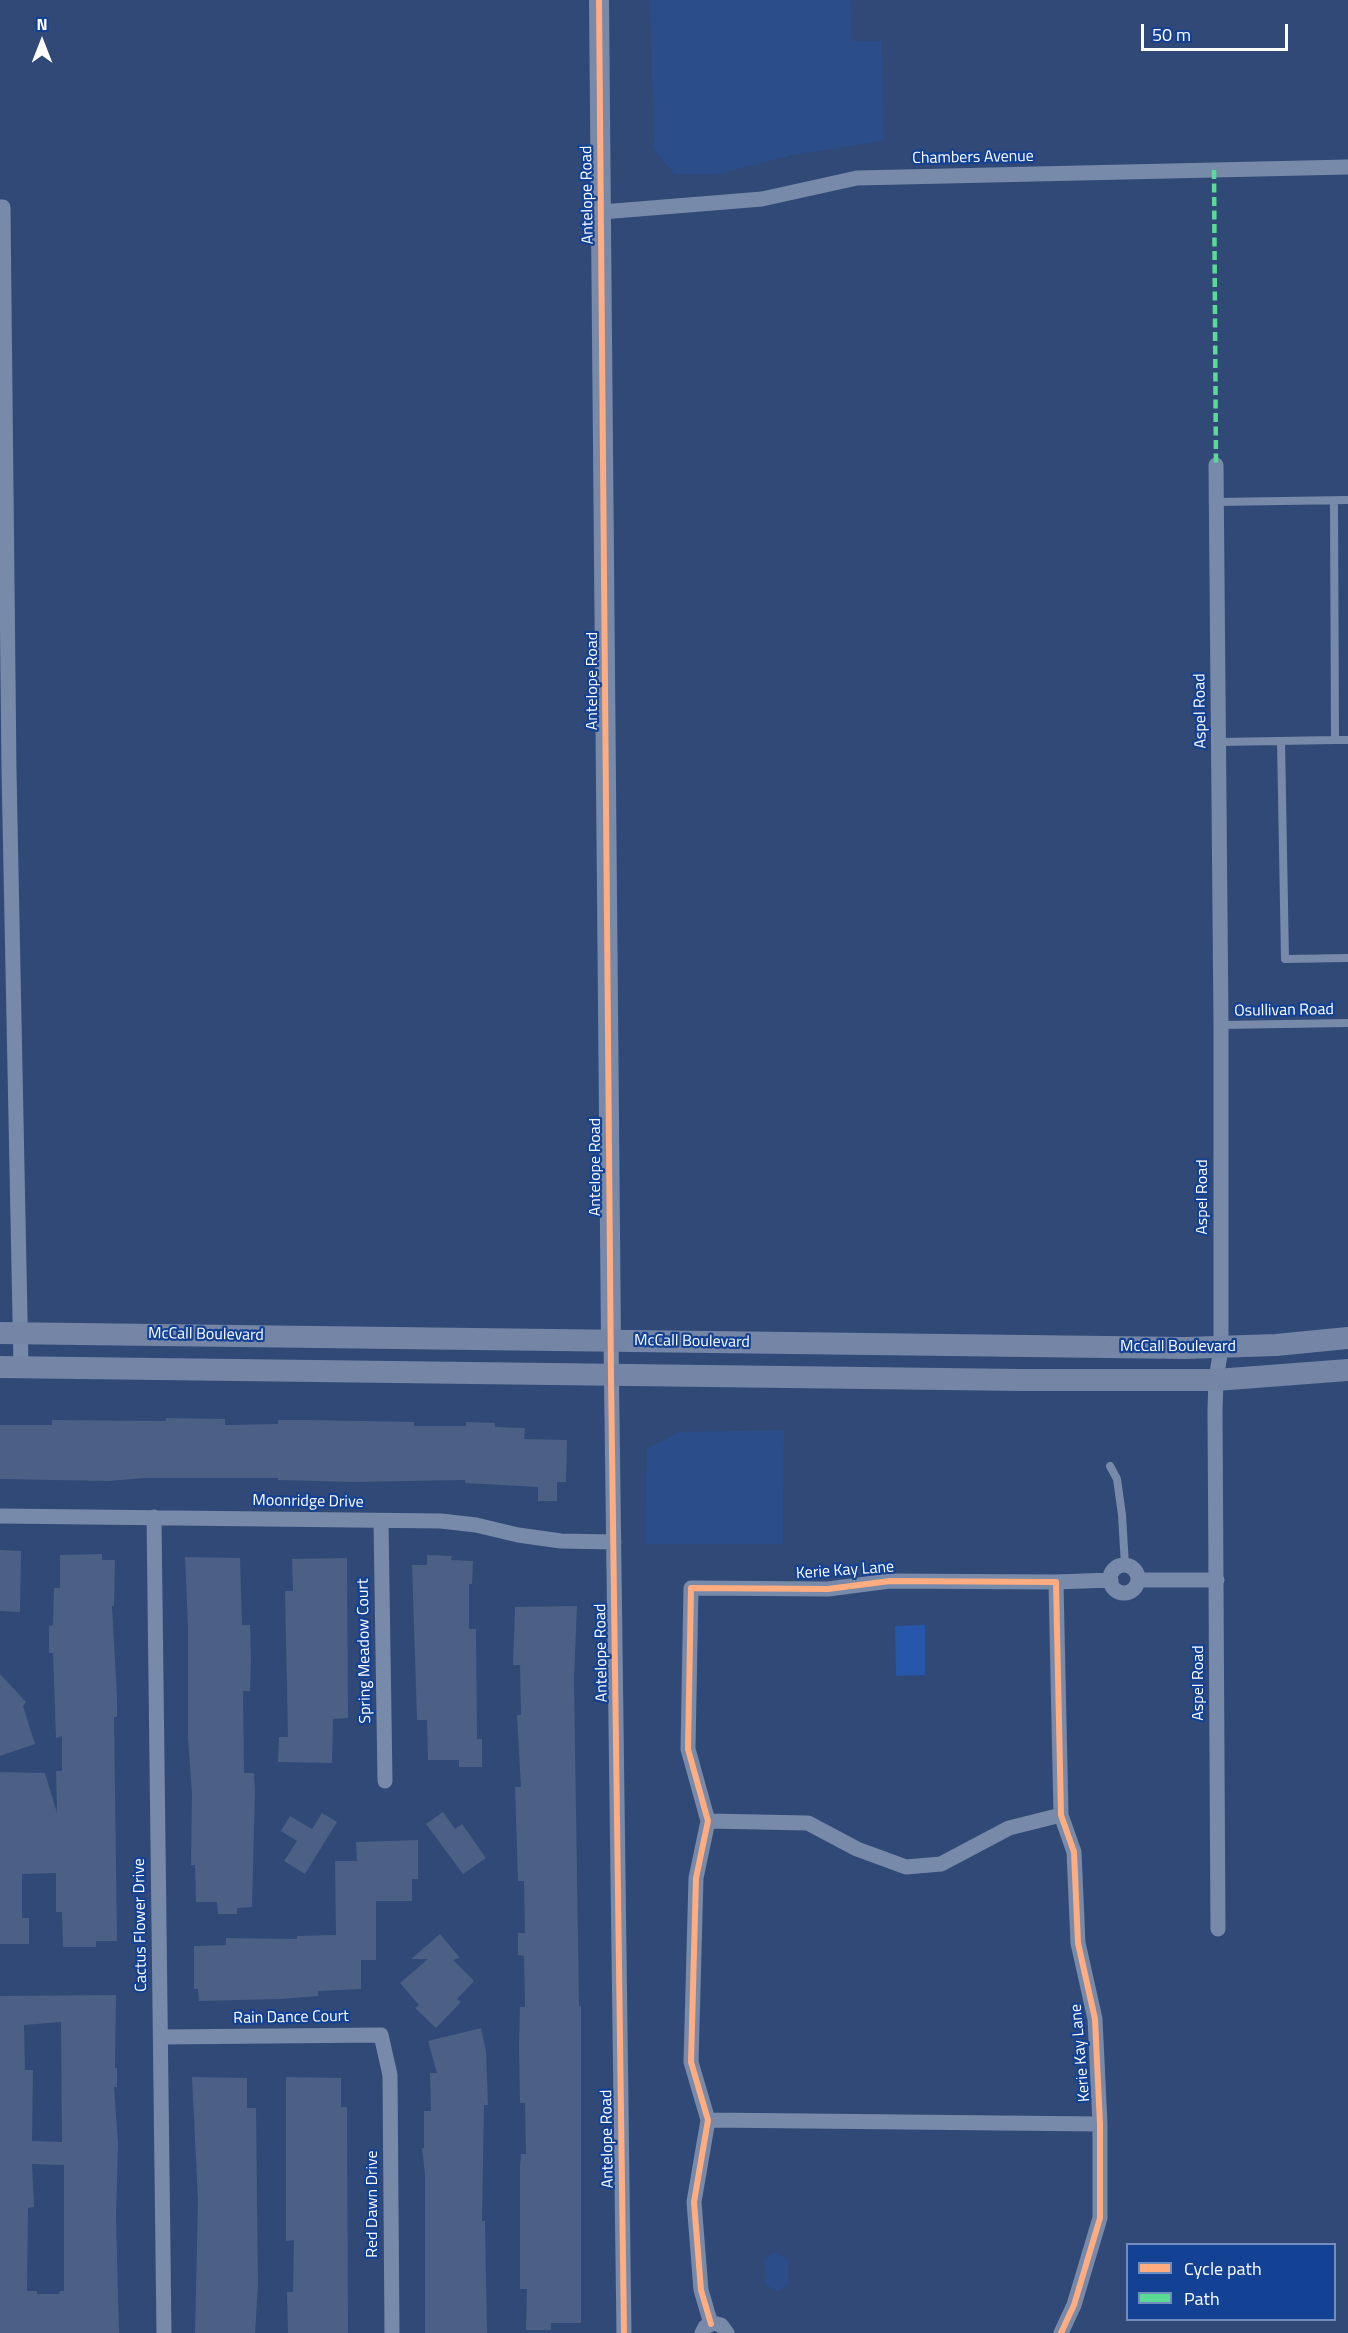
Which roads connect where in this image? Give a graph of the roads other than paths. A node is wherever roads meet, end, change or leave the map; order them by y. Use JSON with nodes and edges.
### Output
{"nodes":[{"id":1,"x":599,"y":0,"type":"edge"},
{"id":2,"x":1348,"y":167,"type":"edge"},
{"id":3,"x":1,"y":207,"type":"edge"},
{"id":4,"x":602,"y":212,"type":"junction"},
{"id":5,"x":1216,"y":465,"type":"dead end"},
{"id":6,"x":1348,"y":500,"type":"edge"},
{"id":7,"x":1334,"y":501,"type":"junction"},
{"id":8,"x":1216,"y":502,"type":"junction"},
{"id":9,"x":1335,"y":740,"type":"junction"},
{"id":10,"x":1348,"y":740,"type":"edge"},
{"id":11,"x":1281,"y":741,"type":"junction"},
{"id":12,"x":1220,"y":742,"type":"junction"},
{"id":13,"x":4,"y":771,"type":"edge"},
{"id":14,"x":1348,"y":958,"type":"edge"},
{"id":15,"x":1348,"y":1023,"type":"edge"},
{"id":16,"x":1221,"y":1025,"type":"junction"},
{"id":17,"x":10,"y":1333,"type":"edge"},
{"id":18,"x":1348,"y":1338,"type":"edge"},
{"id":19,"x":611,"y":1341,"type":"junction"},
{"id":20,"x":1221,"y":1348,"type":"junction"},
{"id":21,"x":10,"y":1367,"type":"edge"},
{"id":22,"x":1348,"y":1370,"type":"edge"},
{"id":23,"x":611,"y":1376,"type":"junction"},
{"id":24,"x":1216,"y":1380,"type":"junction"},
{"id":25,"x":1110,"y":1466,"type":"dead end"},
{"id":26,"x":0,"y":1516,"type":"edge"},
{"id":27,"x":154,"y":1517,"type":"junction"},
{"id":28,"x":381,"y":1522,"type":"junction"},
{"id":29,"x":614,"y":1542,"type":"junction"},
{"id":30,"x":1125,"y":1565,"type":"junction"},
{"id":31,"x":1111,"y":1580,"type":"junction"},
{"id":32,"x":1138,"y":1580,"type":"junction"},
{"id":33,"x":1217,"y":1580,"type":"junction"},
{"id":34,"x":1056,"y":1582,"type":"junction"},
{"id":35,"x":385,"y":1781,"type":"dead end"},
{"id":36,"x":1061,"y":1815,"type":"junction"},
{"id":37,"x":708,"y":1821,"type":"junction"},
{"id":38,"x":1218,"y":1929,"type":"dead end"},
{"id":39,"x":161,"y":2037,"type":"junction"},
{"id":40,"x":390,"y":2075,"type":"joint"},
{"id":41,"x":708,"y":2120,"type":"junction"},
{"id":42,"x":1100,"y":2124,"type":"junction"},
{"id":43,"x":706,"y":2328,"type":"edge"},
{"id":44,"x":164,"y":2333,"type":"edge"},
{"id":45,"x":392,"y":2333,"type":"edge"},
{"id":46,"x":624,"y":2333,"type":"edge"},
{"id":47,"x":727,"y":2333,"type":"edge"},
{"id":48,"x":1061,"y":2333,"type":"edge"}],
"edges":[{"from":1,"to":4,"type":"street","name":"Antelope Road"},
{"from":2,"to":4,"type":"street","name":"Chambers Avenue"},
{"from":3,"to":13,"type":"street"},
{"from":4,"to":19,"type":"street","name":"Antelope Road"},
{"from":5,"to":8,"type":"street","name":"Aspel Road"},
{"from":6,"to":7,"type":"lane"},
{"from":7,"to":8,"type":"lane"},
{"from":7,"to":9,"type":"lane"},
{"from":8,"to":12,"type":"street","name":"Aspel Road"},
{"from":9,"to":10,"type":"lane"},
{"from":9,"to":11,"type":"lane"},
{"from":11,"to":12,"type":"lane"},
{"from":11,"to":14,"type":"lane"},
{"from":12,"to":16,"type":"street","name":"Aspel Road"},
{"from":13,"to":17,"type":"street"},
{"from":15,"to":16,"type":"lane","name":"Osullivan Road"},
{"from":16,"to":20,"type":"street","name":"Aspel Road"},
{"from":17,"to":19,"type":"main road","name":"McCall Boulevard"},
{"from":17,"to":21,"type":"street"},
{"from":18,"to":20,"type":"main road","name":"McCall Boulevard"},
{"from":19,"to":20,"type":"main road","name":"McCall Boulevard"},
{"from":19,"to":23,"type":"street","name":"Antelope Road"},
{"from":20,"to":24,"type":"street","name":"Aspel Road"},
{"from":21,"to":23,"type":"main road","name":"McCall Boulevard"},
{"from":22,"to":24,"type":"main road","name":"McCall Boulevard"},
{"from":23,"to":24,"type":"main road","name":"McCall Boulevard"},
{"from":23,"to":29,"type":"street","name":"Antelope Road"},
{"from":24,"to":33,"type":"street","name":"Aspel Road"},
{"from":25,"to":30,"type":"lane"},
{"from":26,"to":27,"type":"street","name":"Moonridge Drive"},
{"from":27,"to":28,"type":"street","name":"Moonridge Drive"},
{"from":27,"to":39,"type":"street","name":"Cactus Flower Drive"},
{"from":28,"to":29,"type":"street","name":"Moonridge Drive"},
{"from":28,"to":35,"type":"street","name":"Spring Meadow Court"},
{"from":29,"to":46,"type":"street","name":"Antelope Road"},
{"from":30,"to":31,"type":"street"},
{"from":30,"to":32,"type":"street"},
{"from":31,"to":32,"type":"street"},
{"from":31,"to":34,"type":"street"},
{"from":32,"to":33,"type":"street"},
{"from":33,"to":38,"type":"street","name":"Aspel Road"},
{"from":34,"to":36,"type":"street","name":"Kerie Kay Lane"},
{"from":34,"to":37,"type":"street","name":"Kerie Kay Lane"},
{"from":36,"to":37,"type":"street"},
{"from":36,"to":42,"type":"street","name":"Kerie Kay Lane"},
{"from":37,"to":41,"type":"street","name":"Kerie Kay Lane"},
{"from":39,"to":40,"type":"street","name":"Rain Dance Court"},
{"from":39,"to":44,"type":"street","name":"Cactus Flower Drive"},
{"from":40,"to":45,"type":"street","name":"Red Dawn Drive"},
{"from":41,"to":42,"type":"street"},
{"from":41,"to":43,"type":"street","name":"Kerie Kay Lane"},
{"from":42,"to":48,"type":"street","name":"Kerie Kay Lane"},
{"from":43,"to":47,"type":"street"}]}
